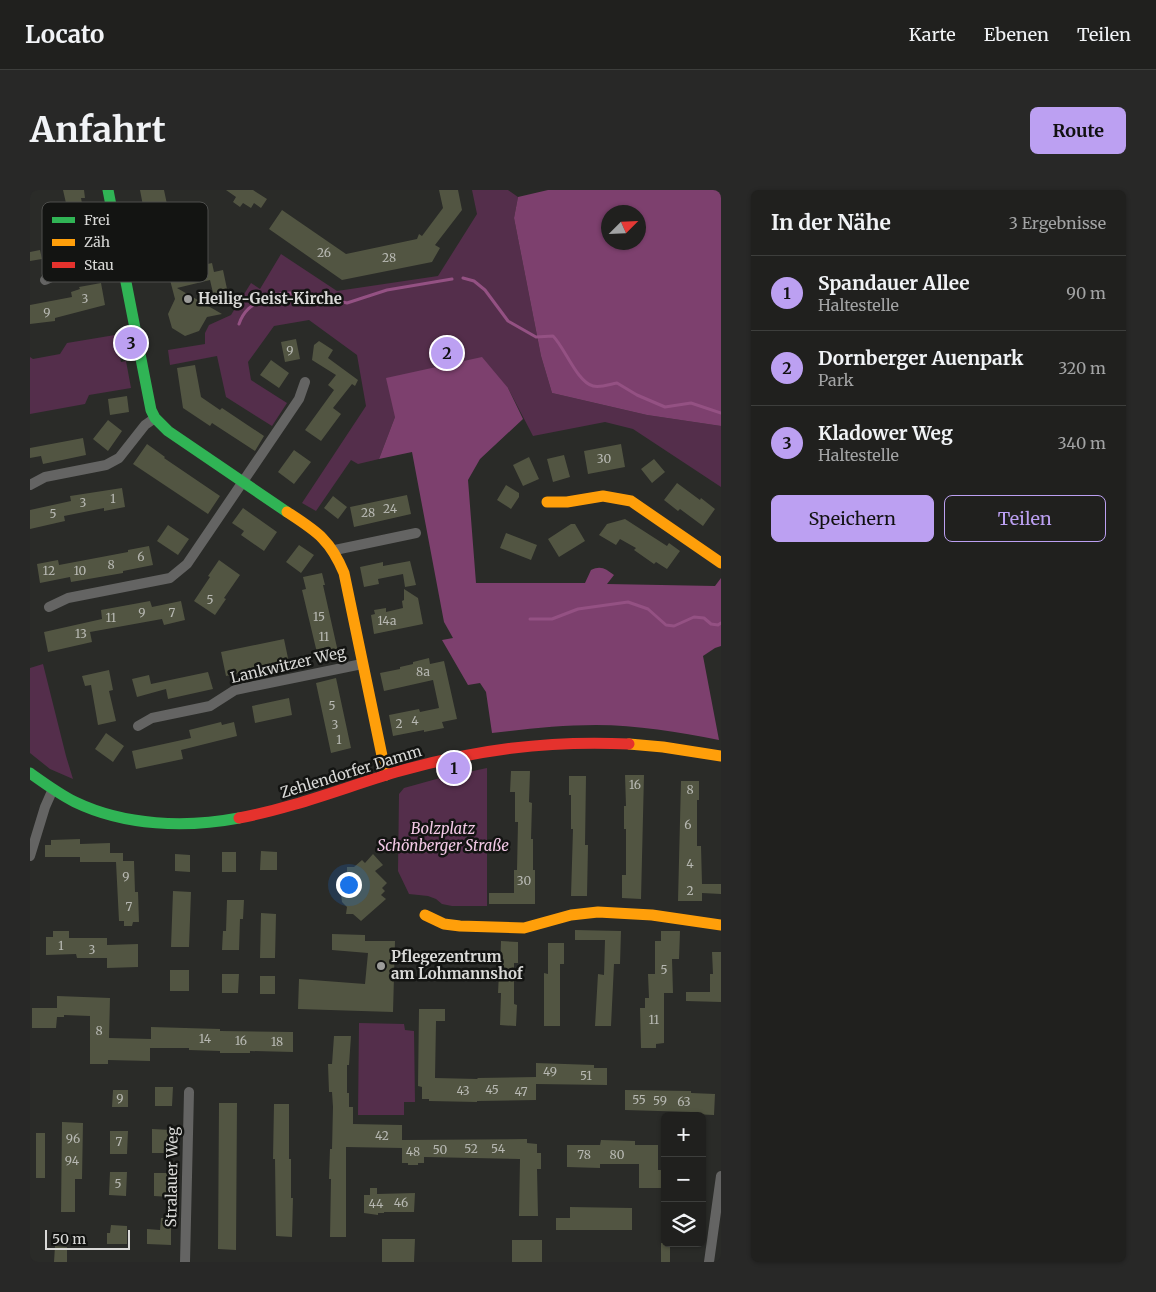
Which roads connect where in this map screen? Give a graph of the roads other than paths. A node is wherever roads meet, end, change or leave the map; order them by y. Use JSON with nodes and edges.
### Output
{"nodes":[{"id":1,"x":125,"y":282,"type":"edge"},
{"id":2,"x":305,"y":382,"type":"dead end"},
{"id":3,"x":155,"y":418,"type":"junction"},
{"id":4,"x":244,"y":482,"type":"junction"},
{"id":5,"x":30,"y":485,"type":"edge"},
{"id":6,"x":547,"y":502,"type":"dead end"},
{"id":7,"x":416,"y":533,"type":"dead end"},
{"id":8,"x":335,"y":550,"type":"junction"},
{"id":9,"x":721,"y":563,"type":"edge"},
{"id":10,"x":49,"y":607,"type":"dead end"},
{"id":11,"x":362,"y":664,"type":"junction"},
{"id":12,"x":138,"y":726,"type":"dead end"},
{"id":13,"x":721,"y":756,"type":"edge"},
{"id":14,"x":30,"y":773,"type":"edge"},
{"id":15,"x":386,"y":775,"type":"junction"},
{"id":16,"x":53,"y":789,"type":"junction"},
{"id":17,"x":30,"y":856,"type":"edge"},
{"id":18,"x":425,"y":915,"type":"dead end"},
{"id":19,"x":721,"y":925,"type":"edge"},
{"id":20,"x":189,"y":1092,"type":"dead end"},
{"id":21,"x":721,"y":1176,"type":"edge"},
{"id":22,"x":185,"y":1262,"type":"edge"},
{"id":23,"x":709,"y":1262,"type":"edge"}],
"edges":[{"from":1,"to":3,"type":"street"},
{"from":2,"to":4,"type":"street"},
{"from":3,"to":4,"type":"street"},
{"from":3,"to":5,"type":"street"},
{"from":4,"to":8,"type":"street"},
{"from":4,"to":10,"type":"street"},
{"from":6,"to":9,"type":"street"},
{"from":7,"to":8,"type":"street"},
{"from":8,"to":11,"type":"street"},
{"from":11,"to":12,"type":"street","name":"Lankwitzer Weg"},
{"from":11,"to":15,"type":"street"},
{"from":13,"to":15,"type":"street","name":"Zehlendorfer Damm"},
{"from":14,"to":16,"type":"street","name":"Zehlendorfer Damm"},
{"from":15,"to":16,"type":"street","name":"Zehlendorfer Damm"},
{"from":16,"to":17,"type":"street"},
{"from":18,"to":19,"type":"street"},
{"from":20,"to":22,"type":"street","name":"Stralauer Weg"},
{"from":21,"to":23,"type":"street"}]}
